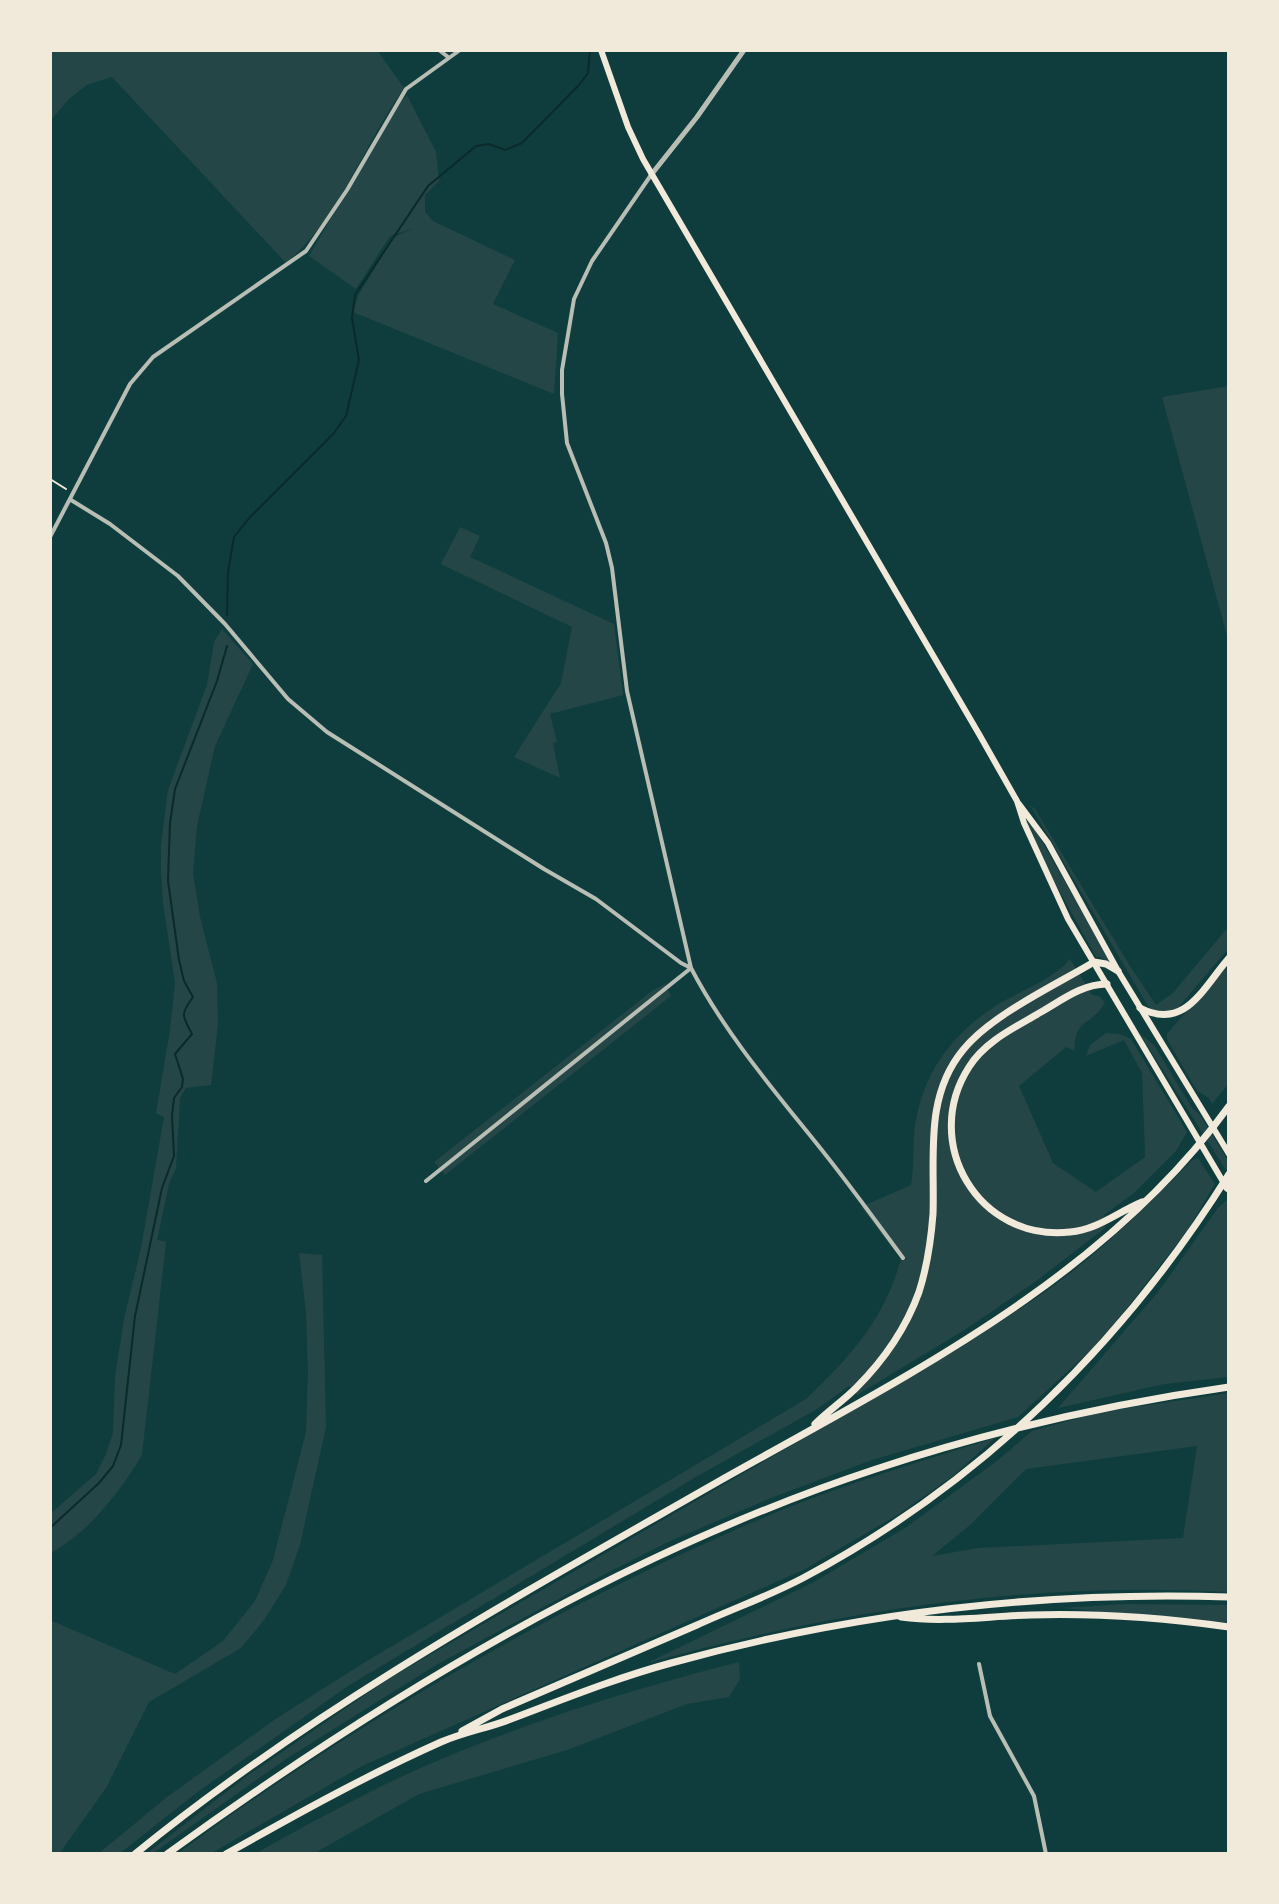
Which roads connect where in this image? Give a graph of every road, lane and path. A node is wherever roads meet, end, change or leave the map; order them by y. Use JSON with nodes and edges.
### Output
{"nodes":[{"id":1,"x":439,"y":50,"type":"edge"},
{"id":2,"x":460,"y":50,"type":"edge"},
{"id":3,"x":601,"y":50,"type":"edge"},
{"id":4,"x":744,"y":50,"type":"edge"},
{"id":5,"x":448,"y":57,"type":"junction"},
{"id":6,"x":651,"y":175,"type":"junction"},
{"id":7,"x":50,"y":479,"type":"edge"},
{"id":8,"x":73,"y":497,"type":"junction"},
{"id":9,"x":50,"y":537,"type":"edge"},
{"id":10,"x":1017,"y":801,"type":"junction"},
{"id":11,"x":1229,"y":958,"type":"edge"},
{"id":12,"x":1094,"y":962,"type":"junction"},
{"id":13,"x":691,"y":968,"type":"junction"},
{"id":14,"x":1118,"y":971,"type":"junction"},
{"id":15,"x":1107,"y":984,"type":"junction"},
{"id":16,"x":1140,"y":1008,"type":"junction"},
{"id":17,"x":1227,"y":1109,"type":"edge"},
{"id":18,"x":1229,"y":1154,"type":"edge"},
{"id":19,"x":1229,"y":1174,"type":"edge"},
{"id":20,"x":426,"y":1181,"type":"dead end"},
{"id":21,"x":1228,"y":1189,"type":"edge"},
{"id":22,"x":1148,"y":1200,"type":"junction"},
{"id":23,"x":903,"y":1258,"type":"dead end"},
{"id":24,"x":1229,"y":1387,"type":"edge"},
{"id":25,"x":807,"y":1431,"type":"junction"},
{"id":26,"x":1229,"y":1597,"type":"edge"},
{"id":27,"x":891,"y":1615,"type":"junction"},
{"id":28,"x":1229,"y":1627,"type":"edge"},
{"id":29,"x":979,"y":1664,"type":"dead end"},
{"id":30,"x":446,"y":1740,"type":"junction"},
{"id":31,"x":135,"y":1854,"type":"edge"},
{"id":32,"x":167,"y":1854,"type":"edge"},
{"id":33,"x":226,"y":1854,"type":"edge"},
{"id":34,"x":1046,"y":1854,"type":"edge"}],
"edges":[{"from":1,"to":5,"type":"street"},
{"from":2,"to":5,"type":"street"},
{"from":3,"to":6,"type":"main road"},
{"from":4,"to":6,"type":"street"},
{"from":5,"to":8,"type":"street"},
{"from":6,"to":10,"type":"main road"},
{"from":6,"to":13,"type":"street"},
{"from":7,"to":8,"type":"path"},
{"from":8,"to":9,"type":"street"},
{"from":8,"to":13,"type":"street"},
{"from":10,"to":12,"type":"main road"},
{"from":10,"to":14,"type":"main road"},
{"from":11,"to":16,"type":"highway"},
{"from":12,"to":14,"type":"highway"},
{"from":12,"to":15,"type":"main road"},
{"from":12,"to":25,"type":"highway"},
{"from":13,"to":20,"type":"street"},
{"from":13,"to":23,"type":"street"},
{"from":14,"to":16,"type":"main road"},
{"from":15,"to":21,"type":"main road"},
{"from":15,"to":22,"type":"highway"},
{"from":16,"to":18,"type":"main road"},
{"from":17,"to":22,"type":"highway"},
{"from":19,"to":30,"type":"highway"},
{"from":22,"to":25,"type":"highway"},
{"from":24,"to":32,"type":"highway"},
{"from":25,"to":31,"type":"highway"},
{"from":26,"to":27,"type":"highway"},
{"from":27,"to":28,"type":"highway"},
{"from":27,"to":30,"type":"highway"},
{"from":29,"to":34,"type":"street"},
{"from":30,"to":33,"type":"highway"}]}
